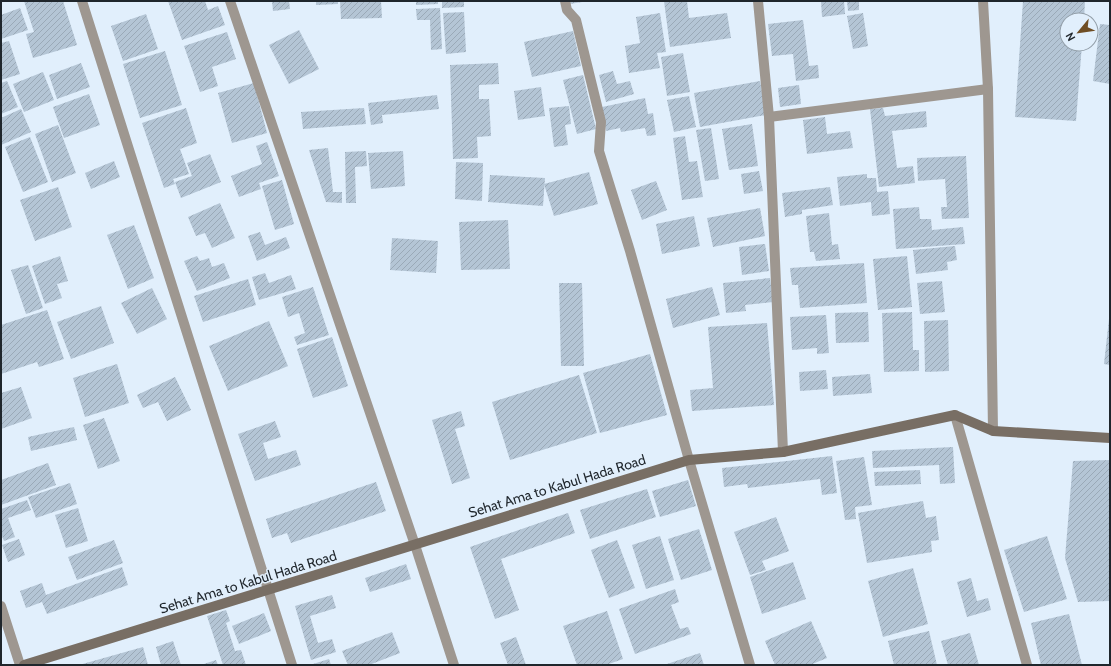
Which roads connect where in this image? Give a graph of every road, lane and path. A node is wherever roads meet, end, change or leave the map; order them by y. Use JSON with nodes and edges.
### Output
{"nodes":[{"id":1,"x":82,"y":1,"type":"edge"},
{"id":2,"x":230,"y":1,"type":"edge"},
{"id":3,"x":565,"y":1,"type":"edge"},
{"id":4,"x":758,"y":1,"type":"edge"},
{"id":5,"x":983,"y":1,"type":"edge"},
{"id":6,"x":988,"y":89,"type":"junction"},
{"id":7,"x":769,"y":117,"type":"junction"},
{"id":8,"x":955,"y":415,"type":"junction"},
{"id":9,"x":993,"y":431,"type":"junction"},
{"id":10,"x":1110,"y":438,"type":"edge"},
{"id":11,"x":783,"y":452,"type":"junction"},
{"id":12,"x":689,"y":460,"type":"junction"},
{"id":13,"x":415,"y":545,"type":"junction"},
{"id":14,"x":269,"y":590,"type":"junction"},
{"id":15,"x":1,"y":606,"type":"edge"},
{"id":16,"x":20,"y":665,"type":"edge"},
{"id":17,"x":24,"y":665,"type":"edge"},
{"id":18,"x":292,"y":665,"type":"edge"},
{"id":19,"x":454,"y":665,"type":"edge"},
{"id":20,"x":750,"y":665,"type":"edge"},
{"id":21,"x":1027,"y":665,"type":"edge"}],
"edges":[{"from":1,"to":14,"type":"street"},
{"from":2,"to":13,"type":"street"},
{"from":3,"to":12,"type":"street"},
{"from":4,"to":7,"type":"street"},
{"from":5,"to":6,"type":"street"},
{"from":6,"to":7,"type":"street"},
{"from":6,"to":9,"type":"street"},
{"from":7,"to":11,"type":"street"},
{"from":8,"to":9,"type":"main road"},
{"from":8,"to":11,"type":"main road","name":"Sehat Ama to Kabul Hada Road"},
{"from":8,"to":21,"type":"street"},
{"from":9,"to":10,"type":"main road"},
{"from":11,"to":12,"type":"main road","name":"Sehat Ama to Kabul Hada Road"},
{"from":12,"to":13,"type":"main road","name":"Sehat Ama to Kabul Hada Road"},
{"from":12,"to":20,"type":"street"},
{"from":13,"to":14,"type":"main road","name":"Sehat Ama to Kabul Hada Road"},
{"from":13,"to":19,"type":"street"},
{"from":14,"to":17,"type":"main road","name":"Sehat Ama to Kabul Hada Road"},
{"from":14,"to":18,"type":"street"},
{"from":15,"to":16,"type":"street"}]}
